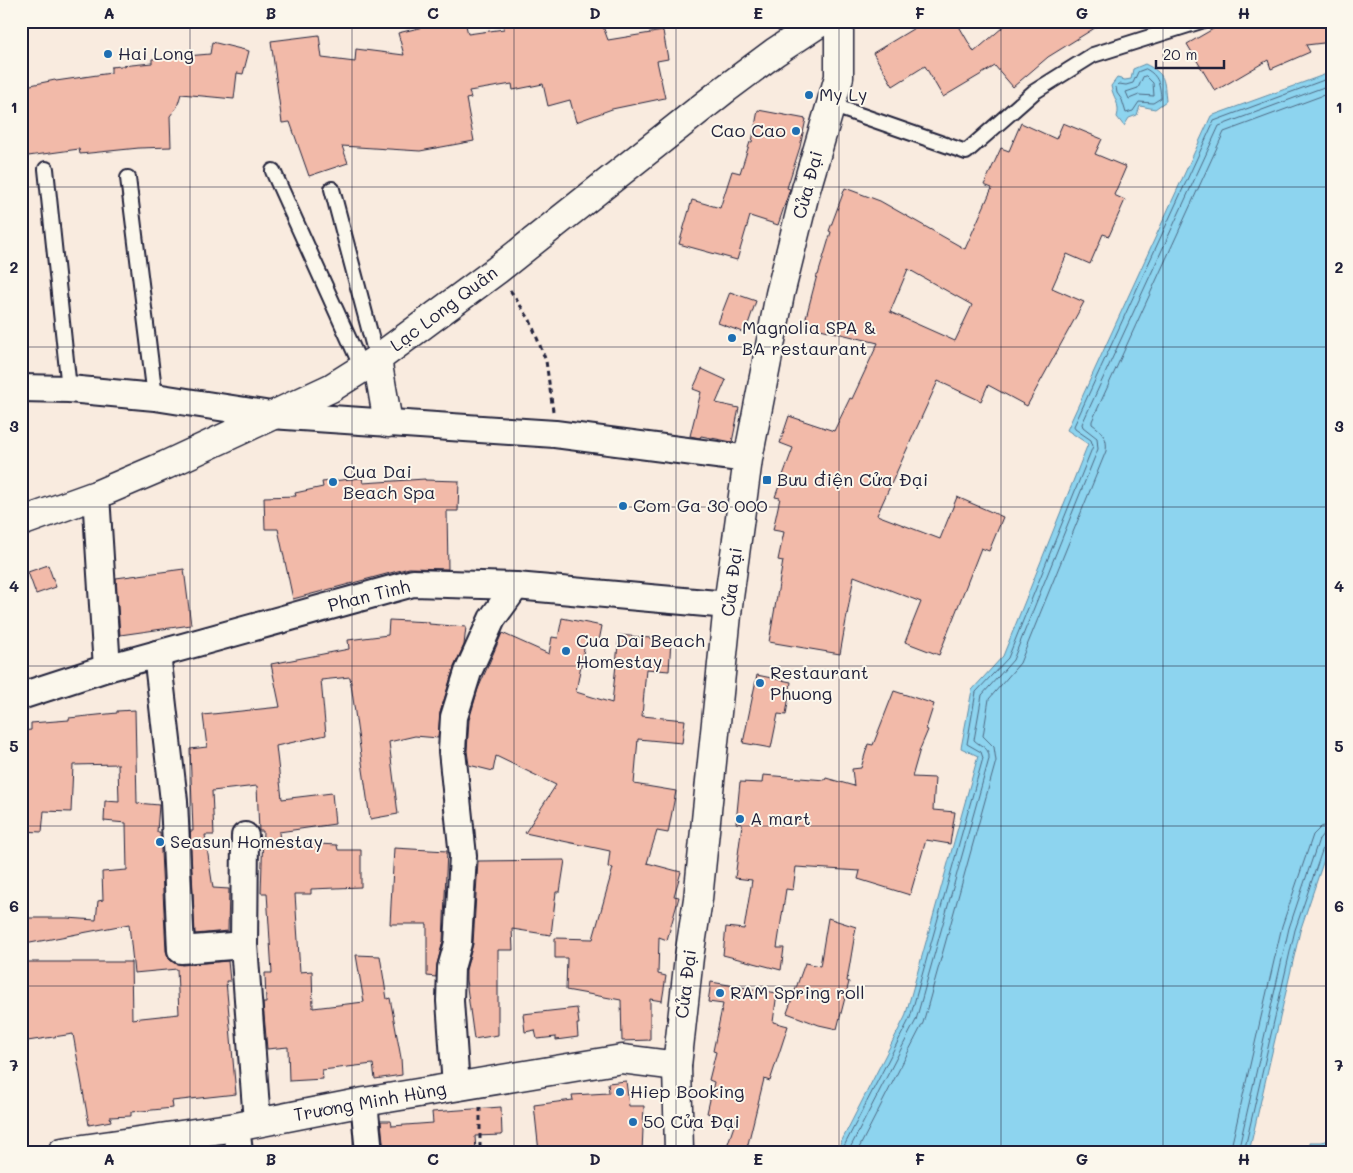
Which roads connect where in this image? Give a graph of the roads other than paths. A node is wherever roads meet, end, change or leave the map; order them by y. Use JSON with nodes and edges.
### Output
{"nodes":[{"id":1,"x":822,"y":21,"type":"edge"},
{"id":2,"x":839,"y":21,"type":"edge"},
{"id":3,"x":1201,"y":21,"type":"edge"},
{"id":4,"x":831,"y":105,"type":"junction"},
{"id":5,"x":46,"y":169,"type":"dead end"},
{"id":6,"x":273,"y":171,"type":"dead end"},
{"id":7,"x":128,"y":178,"type":"dead end"},
{"id":8,"x":332,"y":189,"type":"dead end"},
{"id":9,"x":370,"y":364,"type":"junction"},
{"id":10,"x":21,"y":388,"type":"edge"},
{"id":11,"x":69,"y":389,"type":"junction"},
{"id":12,"x":155,"y":397,"type":"junction"},
{"id":13,"x":272,"y":415,"type":"junction"},
{"id":14,"x":388,"y":423,"type":"junction"},
{"id":15,"x":748,"y":459,"type":"junction"},
{"id":16,"x":96,"y":495,"type":"junction"},
{"id":17,"x":21,"y":522,"type":"edge"},
{"id":18,"x":516,"y":586,"type":"junction"},
{"id":19,"x":728,"y":605,"type":"junction"},
{"id":20,"x":157,"y":654,"type":"junction"},
{"id":21,"x":107,"y":668,"type":"junction"},
{"id":22,"x":21,"y":696,"type":"edge"},
{"id":23,"x":245,"y":836,"type":"dead end"},
{"id":24,"x":244,"y":945,"type":"junction"},
{"id":25,"x":677,"y":1066,"type":"junction"},
{"id":26,"x":468,"y":1084,"type":"junction"},
{"id":27,"x":364,"y":1102,"type":"junction"},
{"id":28,"x":244,"y":1134,"type":"edge"},
{"id":29,"x":62,"y":1152,"type":"edge"},
{"id":30,"x":369,"y":1152,"type":"edge"},
{"id":31,"x":679,"y":1152,"type":"edge"}],
"edges":[{"from":1,"to":9,"type":"street","name":"Lạc Long Quân"},
{"from":2,"to":4,"type":"street","name":"Cửa Đại"},
{"from":3,"to":4,"type":"lane"},
{"from":4,"to":15,"type":"street","name":"Cửa Đại"},
{"from":5,"to":11,"type":"lane"},
{"from":6,"to":9,"type":"lane"},
{"from":7,"to":12,"type":"lane"},
{"from":8,"to":9,"type":"lane"},
{"from":9,"to":13,"type":"street","name":"Lạc Long Quân"},
{"from":9,"to":14,"type":"street"},
{"from":10,"to":11,"type":"street"},
{"from":11,"to":12,"type":"street"},
{"from":12,"to":13,"type":"street"},
{"from":13,"to":14,"type":"street"},
{"from":13,"to":16,"type":"street","name":"Lạc Long Quân"},
{"from":14,"to":15,"type":"street"},
{"from":15,"to":19,"type":"street","name":"Cửa Đại"},
{"from":16,"to":17,"type":"street","name":"Lạc Long Quân"},
{"from":16,"to":21,"type":"street"},
{"from":18,"to":19,"type":"street","name":"Phan Tình"},
{"from":18,"to":20,"type":"street","name":"Phan Tình"},
{"from":18,"to":26,"type":"street"},
{"from":19,"to":25,"type":"street","name":"Cửa Đại"},
{"from":20,"to":21,"type":"street","name":"Phan Tình"},
{"from":20,"to":24,"type":"street"},
{"from":21,"to":22,"type":"street","name":"Phan Tình"},
{"from":23,"to":24,"type":"street"},
{"from":24,"to":28,"type":"street"},
{"from":25,"to":26,"type":"street","name":"Trương Minh Hùng"},
{"from":25,"to":31,"type":"street","name":"Cửa Đại"},
{"from":26,"to":27,"type":"street","name":"Trương Minh Hùng"},
{"from":27,"to":28,"type":"street","name":"Trương Minh Hùng"},
{"from":27,"to":30,"type":"street"},
{"from":28,"to":29,"type":"street","name":"Trương Minh Hùng"}]}
